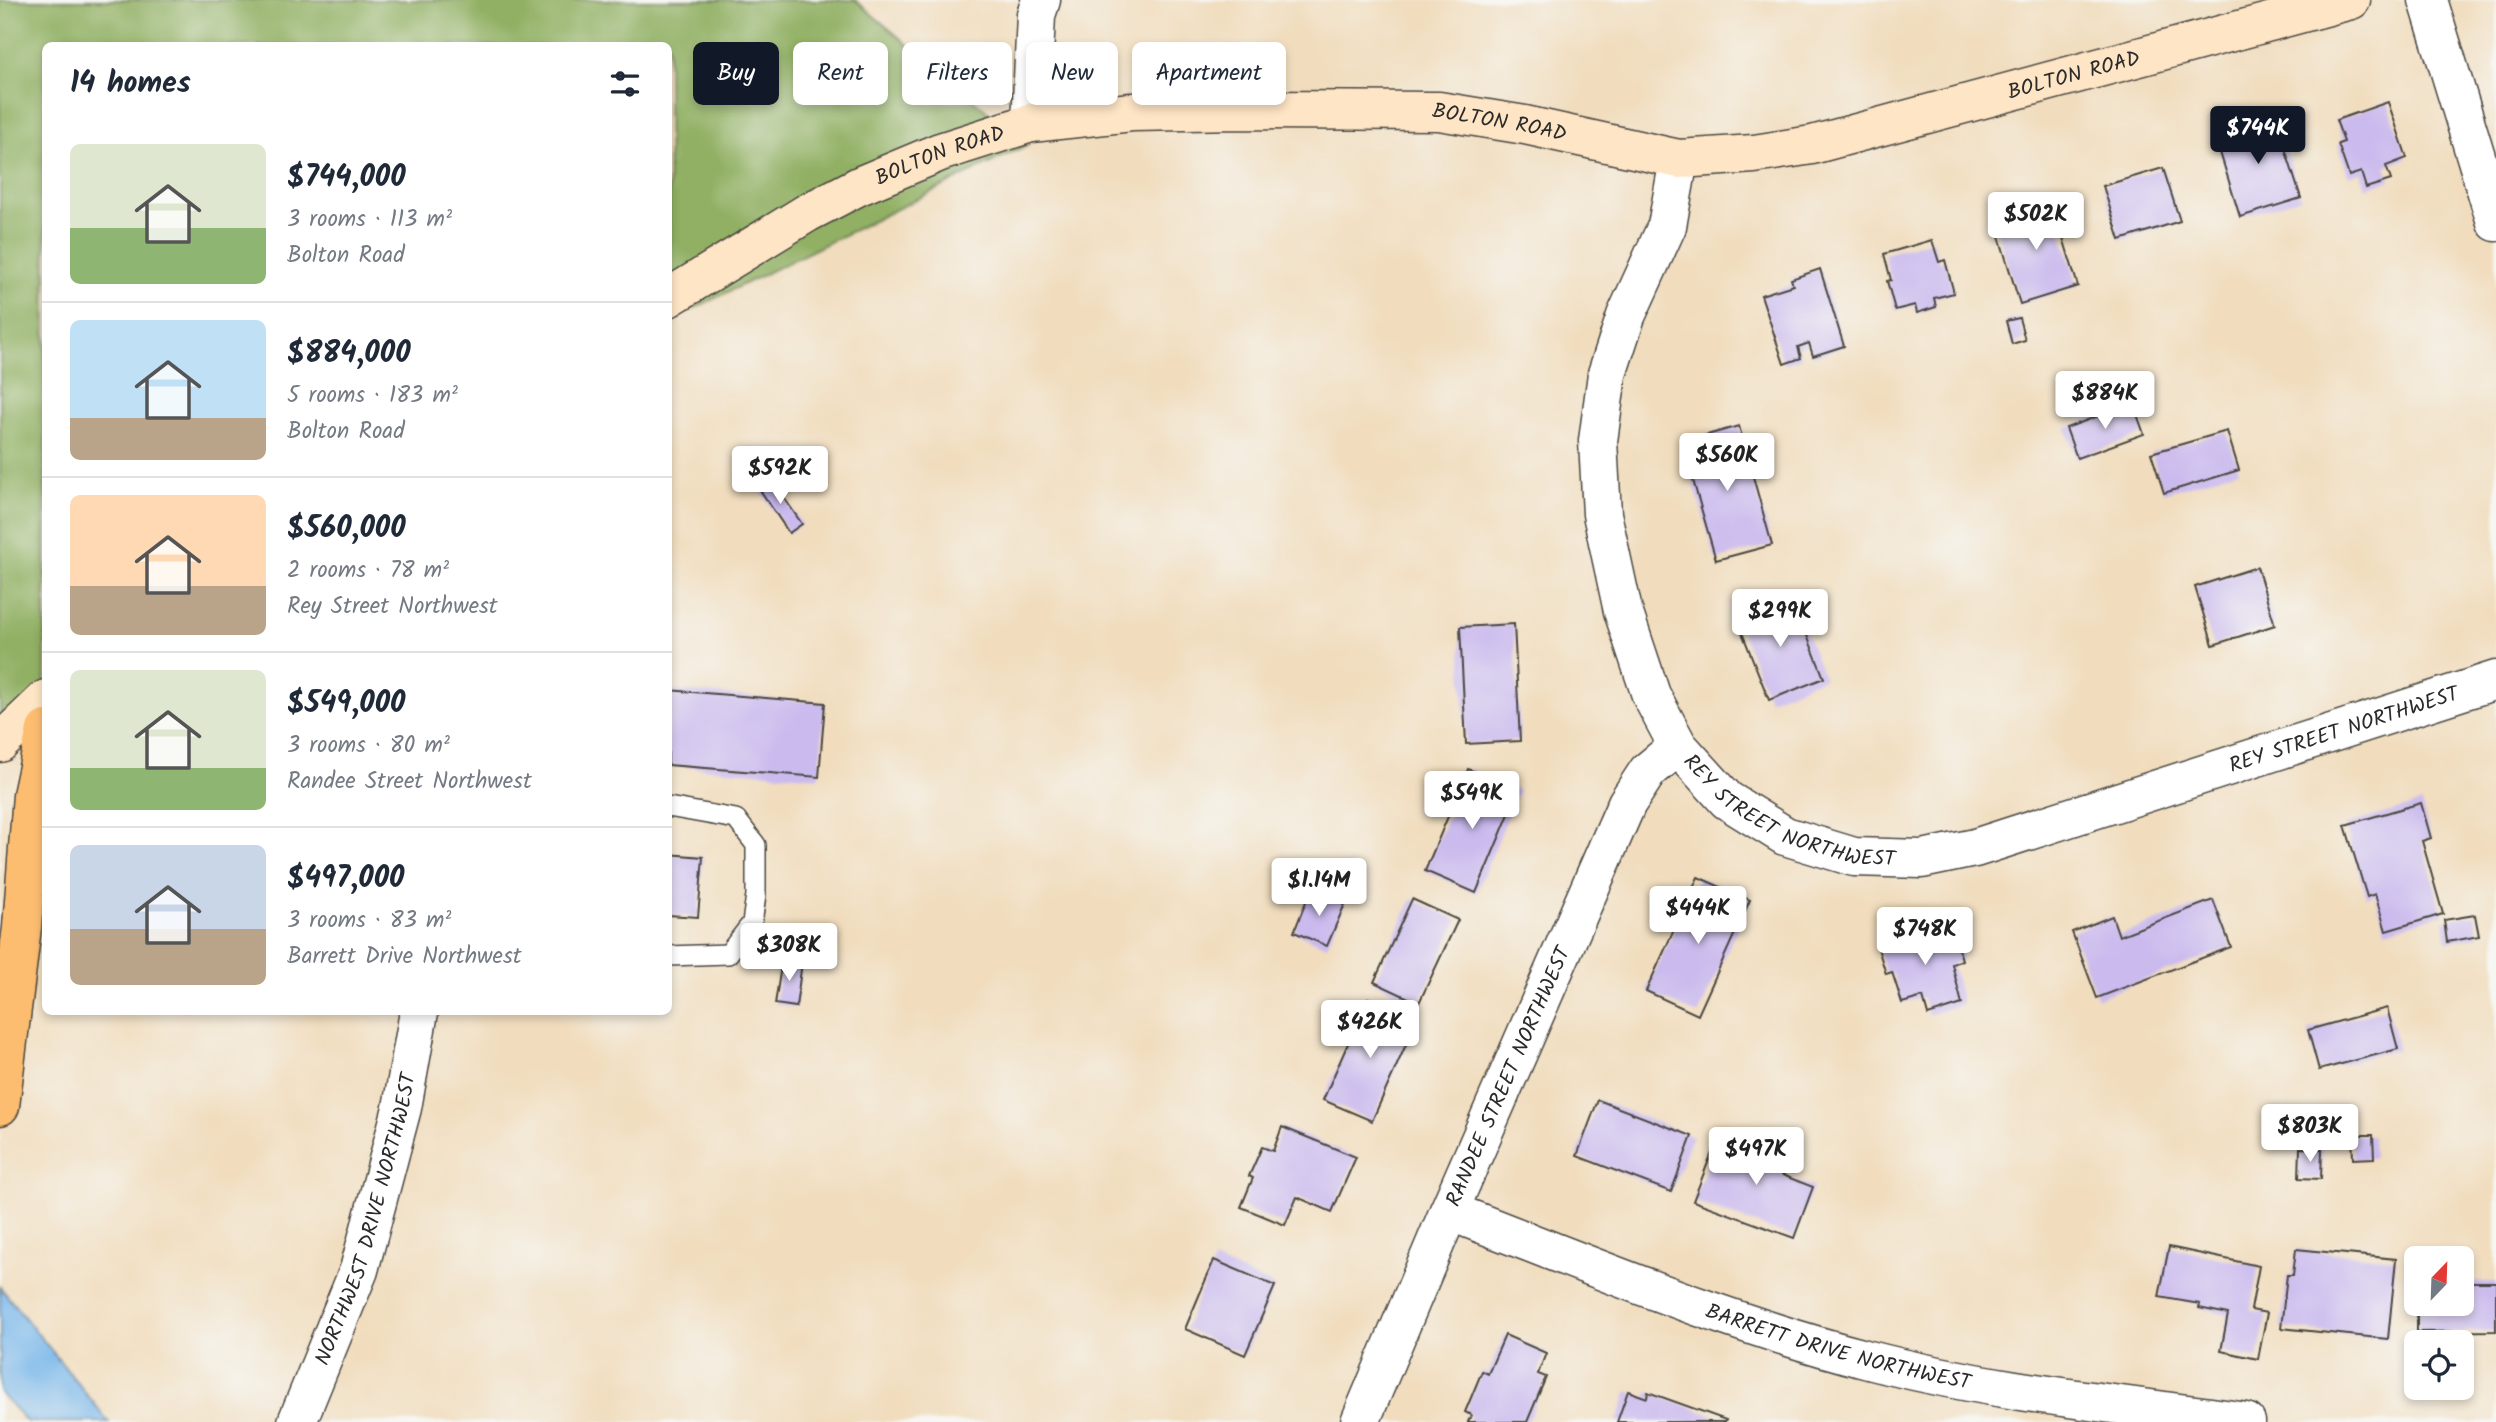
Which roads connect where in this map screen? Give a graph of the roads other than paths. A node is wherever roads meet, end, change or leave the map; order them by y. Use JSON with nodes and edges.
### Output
{"nodes":[{"id":1,"x":1041,"y":0,"type":"edge"},
{"id":2,"x":2351,"y":0,"type":"edge"},
{"id":3,"x":2428,"y":0,"type":"edge"},
{"id":4,"x":1031,"y":123,"type":"junction"},
{"id":5,"x":1679,"y":159,"type":"junction"},
{"id":6,"x":2496,"y":222,"type":"edge"},
{"id":7,"x":672,"y":296,"type":"edge"},
{"id":8,"x":2496,"y":680,"type":"edge"},
{"id":9,"x":42,"y":703,"type":"edge"},
{"id":10,"x":0,"y":743,"type":"edge"},
{"id":11,"x":1678,"y":746,"type":"junction"},
{"id":12,"x":42,"y":749,"type":"edge"},
{"id":13,"x":672,"y":808,"type":"edge"},
{"id":14,"x":672,"y":956,"type":"edge"},
{"id":15,"x":418,"y":1015,"type":"edge"},
{"id":16,"x":0,"y":1106,"type":"edge"},
{"id":17,"x":1448,"y":1210,"type":"junction"},
{"id":18,"x":297,"y":1422,"type":"edge"},
{"id":19,"x":1360,"y":1422,"type":"edge"},
{"id":20,"x":2246,"y":1422,"type":"edge"}],
"edges":[{"from":1,"to":4,"type":"street"},
{"from":2,"to":5,"type":"main road","name":"BOLTON ROAD"},
{"from":3,"to":6,"type":"street"},
{"from":4,"to":5,"type":"main road","name":"BOLTON ROAD"},
{"from":4,"to":7,"type":"main road","name":"BOLTON ROAD"},
{"from":5,"to":11,"type":"street","name":"REY STREET NORTHWEST"},
{"from":8,"to":11,"type":"street","name":"REY STREET NORTHWEST"},
{"from":9,"to":10,"type":"main road"},
{"from":11,"to":17,"type":"street","name":"RANDEE STREET NORTHWEST"},
{"from":12,"to":16,"type":"highway"},
{"from":13,"to":14,"type":"lane"},
{"from":15,"to":18,"type":"street","name":"NORTHWEST DRIVE NORTHWEST"},
{"from":17,"to":19,"type":"street","name":"RANDEE STREET NORTHWEST"},
{"from":17,"to":20,"type":"street","name":"BARRETT DRIVE NORTHWEST"}]}
